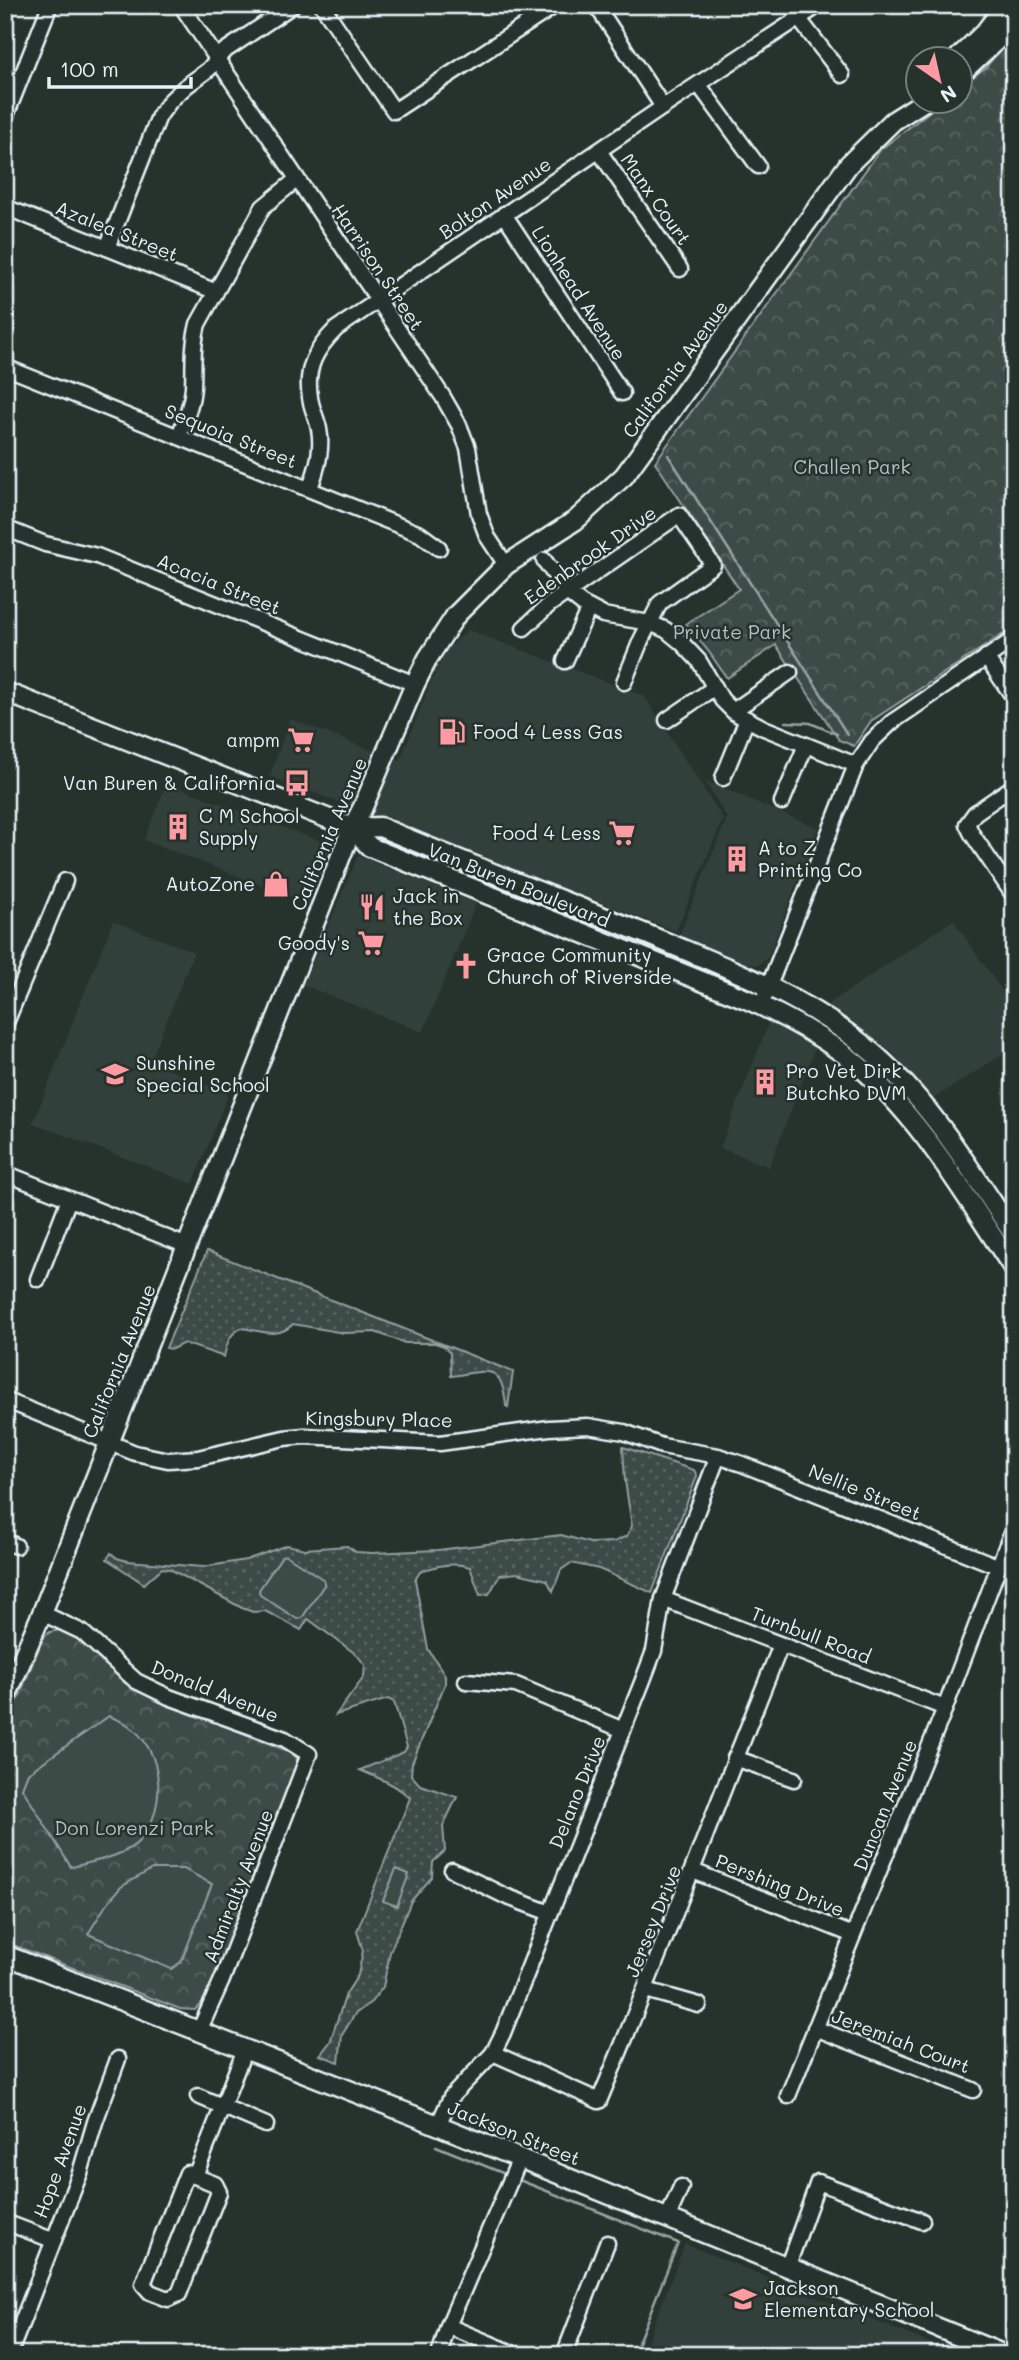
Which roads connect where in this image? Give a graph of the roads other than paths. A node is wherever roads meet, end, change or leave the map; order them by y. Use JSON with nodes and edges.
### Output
{"nodes":[{"id":1,"x":50,"y":5,"type":"edge"},
{"id":2,"x":181,"y":5,"type":"edge"},
{"id":3,"x":293,"y":5,"type":"edge"},
{"id":4,"x":323,"y":5,"type":"edge"},
{"id":5,"x":556,"y":5,"type":"edge"},
{"id":6,"x":596,"y":5,"type":"edge"},
{"id":7,"x":818,"y":5,"type":"edge"},
{"id":8,"x":1006,"y":5,"type":"edge"},
{"id":9,"x":799,"y":19,"type":"junction"},
{"id":10,"x":1014,"y":19,"type":"edge"},
{"id":11,"x":971,"y":46,"type":"edge"},
{"id":12,"x":216,"y":59,"type":"junction"},
{"id":13,"x":974,"y":61,"type":"edge"},
{"id":14,"x":842,"y":75,"type":"dead end"},
{"id":15,"x":699,"y":85,"type":"junction"},
{"id":16,"x":663,"y":107,"type":"junction"},
{"id":17,"x":904,"y":111,"type":"edge"},
{"id":18,"x":904,"y":114,"type":"edge"},
{"id":19,"x":5,"y":118,"type":"edge"},
{"id":20,"x":898,"y":118,"type":"junction"},
{"id":21,"x":599,"y":151,"type":"junction"},
{"id":22,"x":758,"y":166,"type":"dead end"},
{"id":23,"x":296,"y":180,"type":"junction"},
{"id":24,"x":5,"y":207,"type":"edge"},
{"id":25,"x":504,"y":215,"type":"junction"},
{"id":26,"x":107,"y":248,"type":"junction"},
{"id":27,"x":680,"y":269,"type":"dead end"},
{"id":28,"x":214,"y":291,"type":"junction"},
{"id":29,"x":379,"y":301,"type":"junction"},
{"id":30,"x":5,"y":367,"type":"edge"},
{"id":31,"x":622,"y":393,"type":"dead end"},
{"id":32,"x":179,"y":436,"type":"junction"},
{"id":33,"x":310,"y":488,"type":"junction"},
{"id":34,"x":5,"y":528,"type":"edge"},
{"id":35,"x":439,"y":548,"type":"dead end"},
{"id":36,"x":544,"y":559,"type":"dead end"},
{"id":37,"x":506,"y":565,"type":"junction"},
{"id":38,"x":567,"y":592,"type":"junction"},
{"id":39,"x":589,"y":608,"type":"junction"},
{"id":40,"x":649,"y":624,"type":"junction"},
{"id":41,"x":524,"y":628,"type":"dead end"},
{"id":42,"x":1014,"y":639,"type":"edge"},
{"id":43,"x":986,"y":657,"type":"junction"},
{"id":44,"x":565,"y":661,"type":"dead end"},
{"id":45,"x":790,"y":672,"type":"dead end"},
{"id":46,"x":624,"y":682,"type":"dead end"},
{"id":47,"x":415,"y":684,"type":"junction"},
{"id":48,"x":715,"y":687,"type":"junction"},
{"id":49,"x":5,"y":692,"type":"edge"},
{"id":50,"x":1014,"y":698,"type":"edge"},
{"id":51,"x":733,"y":711,"type":"junction"},
{"id":52,"x":747,"y":719,"type":"junction"},
{"id":53,"x":667,"y":720,"type":"dead end"},
{"id":54,"x":806,"y":745,"type":"junction"},
{"id":55,"x":856,"y":765,"type":"junction"},
{"id":56,"x":723,"y":778,"type":"dead end"},
{"id":57,"x":1014,"y":786,"type":"edge"},
{"id":58,"x":782,"y":802,"type":"dead end"},
{"id":59,"x":352,"y":828,"type":"junction"},
{"id":60,"x":65,"y":881,"type":"dead end"},
{"id":61,"x":1014,"y":896,"type":"edge"},
{"id":62,"x":769,"y":986,"type":"junction"},
{"id":63,"x":761,"y":1006,"type":"junction"},
{"id":64,"x":5,"y":1025,"type":"edge"},
{"id":65,"x":809,"y":1031,"type":"junction"},
{"id":66,"x":875,"y":1055,"type":"junction"},
{"id":67,"x":918,"y":1129,"type":"junction"},
{"id":68,"x":5,"y":1173,"type":"edge"},
{"id":69,"x":975,"y":1177,"type":"junction"},
{"id":70,"x":69,"y":1199,"type":"junction"},
{"id":71,"x":1014,"y":1235,"type":"edge"},
{"id":72,"x":187,"y":1245,"type":"junction"},
{"id":73,"x":1014,"y":1269,"type":"edge"},
{"id":74,"x":38,"y":1279,"type":"dead end"},
{"id":75,"x":5,"y":1400,"type":"edge"},
{"id":76,"x":109,"y":1442,"type":"junction"},
{"id":77,"x":719,"y":1456,"type":"junction"},
{"id":78,"x":1014,"y":1526,"type":"edge"},
{"id":79,"x":997,"y":1566,"type":"junction"},
{"id":80,"x":663,"y":1599,"type":"junction"},
{"id":81,"x":42,"y":1613,"type":"junction"},
{"id":82,"x":781,"y":1645,"type":"junction"},
{"id":83,"x":10,"y":1671,"type":"edge"},
{"id":84,"x":467,"y":1681,"type":"dead end"},
{"id":85,"x":5,"y":1699,"type":"edge"},
{"id":86,"x":945,"y":1708,"type":"junction"},
{"id":87,"x":623,"y":1730,"type":"junction"},
{"id":88,"x":309,"y":1754,"type":"joint"},
{"id":89,"x":735,"y":1758,"type":"junction"},
{"id":90,"x":793,"y":1779,"type":"dead end"},
{"id":91,"x":452,"y":1870,"type":"dead end"},
{"id":92,"x":694,"y":1871,"type":"junction"},
{"id":93,"x":550,"y":1913,"type":"junction"},
{"id":94,"x":853,"y":1935,"type":"junction"},
{"id":95,"x":5,"y":1955,"type":"edge"},
{"id":96,"x":646,"y":1990,"type":"junction"},
{"id":97,"x":699,"y":2005,"type":"dead end"},
{"id":98,"x":815,"y":2028,"type":"junction"},
{"id":99,"x":200,"y":2031,"type":"junction"},
{"id":100,"x":245,"y":2049,"type":"junction"},
{"id":101,"x":493,"y":2053,"type":"junction"},
{"id":102,"x":118,"y":2059,"type":"dead end"},
{"id":103,"x":973,"y":2090,"type":"dead end"},
{"id":104,"x":198,"y":2096,"type":"dead end"},
{"id":105,"x":788,"y":2096,"type":"dead end"},
{"id":106,"x":222,"y":2106,"type":"junction"},
{"id":107,"x":266,"y":2125,"type":"dead end"},
{"id":108,"x":438,"y":2125,"type":"junction"},
{"id":109,"x":520,"y":2158,"type":"junction"},
{"id":110,"x":195,"y":2176,"type":"junction"},
{"id":111,"x":681,"y":2187,"type":"dead end"},
{"id":112,"x":667,"y":2219,"type":"junction"},
{"id":113,"x":922,"y":2221,"type":"dead end"},
{"id":114,"x":5,"y":2222,"type":"edge"},
{"id":115,"x":52,"y":2240,"type":"junction"},
{"id":116,"x":607,"y":2242,"type":"dead end"},
{"id":117,"x":788,"y":2268,"type":"junction"},
{"id":118,"x":448,"y":2326,"type":"junction"},
{"id":119,"x":1014,"y":2344,"type":"edge"},
{"id":120,"x":11,"y":2353,"type":"edge"},
{"id":121,"x":439,"y":2355,"type":"edge"},
{"id":122,"x":517,"y":2355,"type":"edge"},
{"id":123,"x":564,"y":2355,"type":"edge"},
{"id":124,"x":1007,"y":2355,"type":"edge"}],
"edges":[{"from":1,"to":19,"type":"street"},
{"from":2,"to":12,"type":"street","name":"Harrison Street"},
{"from":3,"to":12,"type":"street"},
{"from":4,"to":5,"type":"street"},
{"from":6,"to":16,"type":"street"},
{"from":7,"to":9,"type":"street","name":"Bolton Avenue"},
{"from":8,"to":11,"type":"main road"},
{"from":9,"to":14,"type":"street"},
{"from":9,"to":15,"type":"street","name":"Bolton Avenue"},
{"from":10,"to":13,"type":"main road"},
{"from":12,"to":23,"type":"street","name":"Harrison Street"},
{"from":12,"to":26,"type":"street"},
{"from":15,"to":16,"type":"street","name":"Bolton Avenue"},
{"from":15,"to":22,"type":"street"},
{"from":16,"to":21,"type":"street","name":"Bolton Avenue"},
{"from":17,"to":20,"type":"main road","name":"California Avenue"},
{"from":18,"to":20,"type":"main road","name":"California Avenue"},
{"from":20,"to":37,"type":"main road","name":"California Avenue"},
{"from":21,"to":25,"type":"street","name":"Bolton Avenue"},
{"from":21,"to":27,"type":"street","name":"Manx Court"},
{"from":23,"to":28,"type":"street"},
{"from":23,"to":29,"type":"street","name":"Harrison Street"},
{"from":24,"to":26,"type":"street","name":"Azalea Street"},
{"from":25,"to":29,"type":"street","name":"Bolton Avenue"},
{"from":25,"to":31,"type":"street","name":"Lionhead Avenue"},
{"from":26,"to":28,"type":"street","name":"Azalea Street"},
{"from":28,"to":32,"type":"street"},
{"from":29,"to":33,"type":"street","name":"Bolton Avenue"},
{"from":29,"to":37,"type":"street","name":"Harrison Street"},
{"from":30,"to":32,"type":"street","name":"Sequoia Street"},
{"from":32,"to":33,"type":"street","name":"Sequoia Street"},
{"from":33,"to":35,"type":"street","name":"Sequoia Street"},
{"from":34,"to":47,"type":"street","name":"Acacia Street"},
{"from":36,"to":38,"type":"street"},
{"from":37,"to":47,"type":"main road","name":"California Avenue"},
{"from":38,"to":39,"type":"street"},
{"from":38,"to":40,"type":"street","name":"Edenbrook Drive"},
{"from":38,"to":41,"type":"street","name":"Edenbrook Drive"},
{"from":39,"to":40,"type":"street"},
{"from":39,"to":44,"type":"street"},
{"from":40,"to":46,"type":"street"},
{"from":40,"to":48,"type":"street"},
{"from":42,"to":43,"type":"street"},
{"from":43,"to":50,"type":"street"},
{"from":43,"to":55,"type":"street"},
{"from":45,"to":51,"type":"street"},
{"from":47,"to":59,"type":"main road","name":"California Avenue"},
{"from":48,"to":51,"type":"street"},
{"from":48,"to":53,"type":"street"},
{"from":49,"to":59,"type":"main road","name":"Van Buren Boulevard"},
{"from":51,"to":52,"type":"street"},
{"from":52,"to":54,"type":"street"},
{"from":52,"to":56,"type":"street"},
{"from":54,"to":55,"type":"street"},
{"from":54,"to":58,"type":"street"},
{"from":55,"to":62,"type":"street"},
{"from":57,"to":61,"type":"street"},
{"from":59,"to":62,"type":"main road","name":"Van Buren Boulevard"},
{"from":59,"to":63,"type":"main road","name":"Van Buren Boulevard"},
{"from":59,"to":72,"type":"main road","name":"California Avenue"},
{"from":60,"to":64,"type":"street"},
{"from":62,"to":63,"type":"street"},
{"from":62,"to":66,"type":"main road","name":"Van Buren Boulevard"},
{"from":63,"to":65,"type":"main road","name":"Van Buren Boulevard"},
{"from":65,"to":66,"type":"main road"},
{"from":65,"to":67,"type":"main road","name":"Van Buren Boulevard"},
{"from":66,"to":69,"type":"main road","name":"Van Buren Boulevard"},
{"from":67,"to":69,"type":"main road"},
{"from":67,"to":73,"type":"main road","name":"Van Buren Boulevard"},
{"from":68,"to":70,"type":"street"},
{"from":69,"to":71,"type":"main road","name":"Van Buren Boulevard"},
{"from":70,"to":72,"type":"street"},
{"from":70,"to":74,"type":"street"},
{"from":72,"to":76,"type":"main road","name":"California Avenue"},
{"from":75,"to":76,"type":"street","name":"Kingsbury Place"},
{"from":76,"to":77,"type":"street","name":"Kingsbury Place"},
{"from":76,"to":81,"type":"main road","name":"California Avenue"},
{"from":77,"to":79,"type":"street","name":"Nellie Street"},
{"from":77,"to":80,"type":"street","name":"Delano Drive"},
{"from":78,"to":79,"type":"street","name":"Duncan Avenue"},
{"from":79,"to":86,"type":"street","name":"Duncan Avenue"},
{"from":80,"to":82,"type":"street","name":"Turnbull Road"},
{"from":80,"to":87,"type":"street","name":"Delano Drive"},
{"from":81,"to":83,"type":"main road","name":"California Avenue"},
{"from":81,"to":88,"type":"street","name":"Donald Avenue"},
{"from":82,"to":86,"type":"street","name":"Turnbull Road"},
{"from":82,"to":89,"type":"street","name":"Jersey Drive"},
{"from":83,"to":85,"type":"main road","name":"California Avenue"},
{"from":84,"to":87,"type":"street"},
{"from":86,"to":94,"type":"street","name":"Duncan Avenue"},
{"from":87,"to":93,"type":"street","name":"Delano Drive"},
{"from":88,"to":99,"type":"street","name":"Admiralty Avenue"},
{"from":89,"to":90,"type":"street"},
{"from":89,"to":92,"type":"street","name":"Jersey Drive"},
{"from":91,"to":93,"type":"street"},
{"from":92,"to":94,"type":"street","name":"Pershing Drive"},
{"from":92,"to":96,"type":"street","name":"Jersey Drive"},
{"from":93,"to":101,"type":"street","name":"Delano Drive"},
{"from":94,"to":98,"type":"street","name":"Duncan Avenue"},
{"from":95,"to":99,"type":"main road","name":"Jackson Street"},
{"from":96,"to":97,"type":"street"},
{"from":96,"to":101,"type":"street","name":"Jersey Drive"},
{"from":98,"to":103,"type":"street","name":"Jeremiah Court"},
{"from":98,"to":105,"type":"street","name":"Duncan Avenue"},
{"from":99,"to":100,"type":"main road","name":"Jackson Street"},
{"from":100,"to":106,"type":"street"},
{"from":100,"to":108,"type":"main road","name":"Jackson Street"},
{"from":101,"to":108,"type":"street","name":"Delano Drive"},
{"from":102,"to":115,"type":"street","name":"Hope Avenue"},
{"from":104,"to":106,"type":"street"},
{"from":106,"to":107,"type":"street"},
{"from":106,"to":110,"type":"street"},
{"from":108,"to":109,"type":"main road","name":"Jackson Street"},
{"from":109,"to":112,"type":"main road","name":"Jackson Street"},
{"from":109,"to":118,"type":"street"},
{"from":110,"to":110,"type":"street"},
{"from":111,"to":112,"type":"street"},
{"from":112,"to":117,"type":"main road","name":"Jackson Street"},
{"from":113,"to":117,"type":"street"},
{"from":114,"to":115,"type":"street"},
{"from":115,"to":120,"type":"street","name":"Hope Avenue"},
{"from":116,"to":123,"type":"street"},
{"from":117,"to":124,"type":"main road","name":"Jackson Street"},
{"from":118,"to":121,"type":"street"},
{"from":118,"to":122,"type":"street"},
{"from":119,"to":124,"type":"street"}]}
